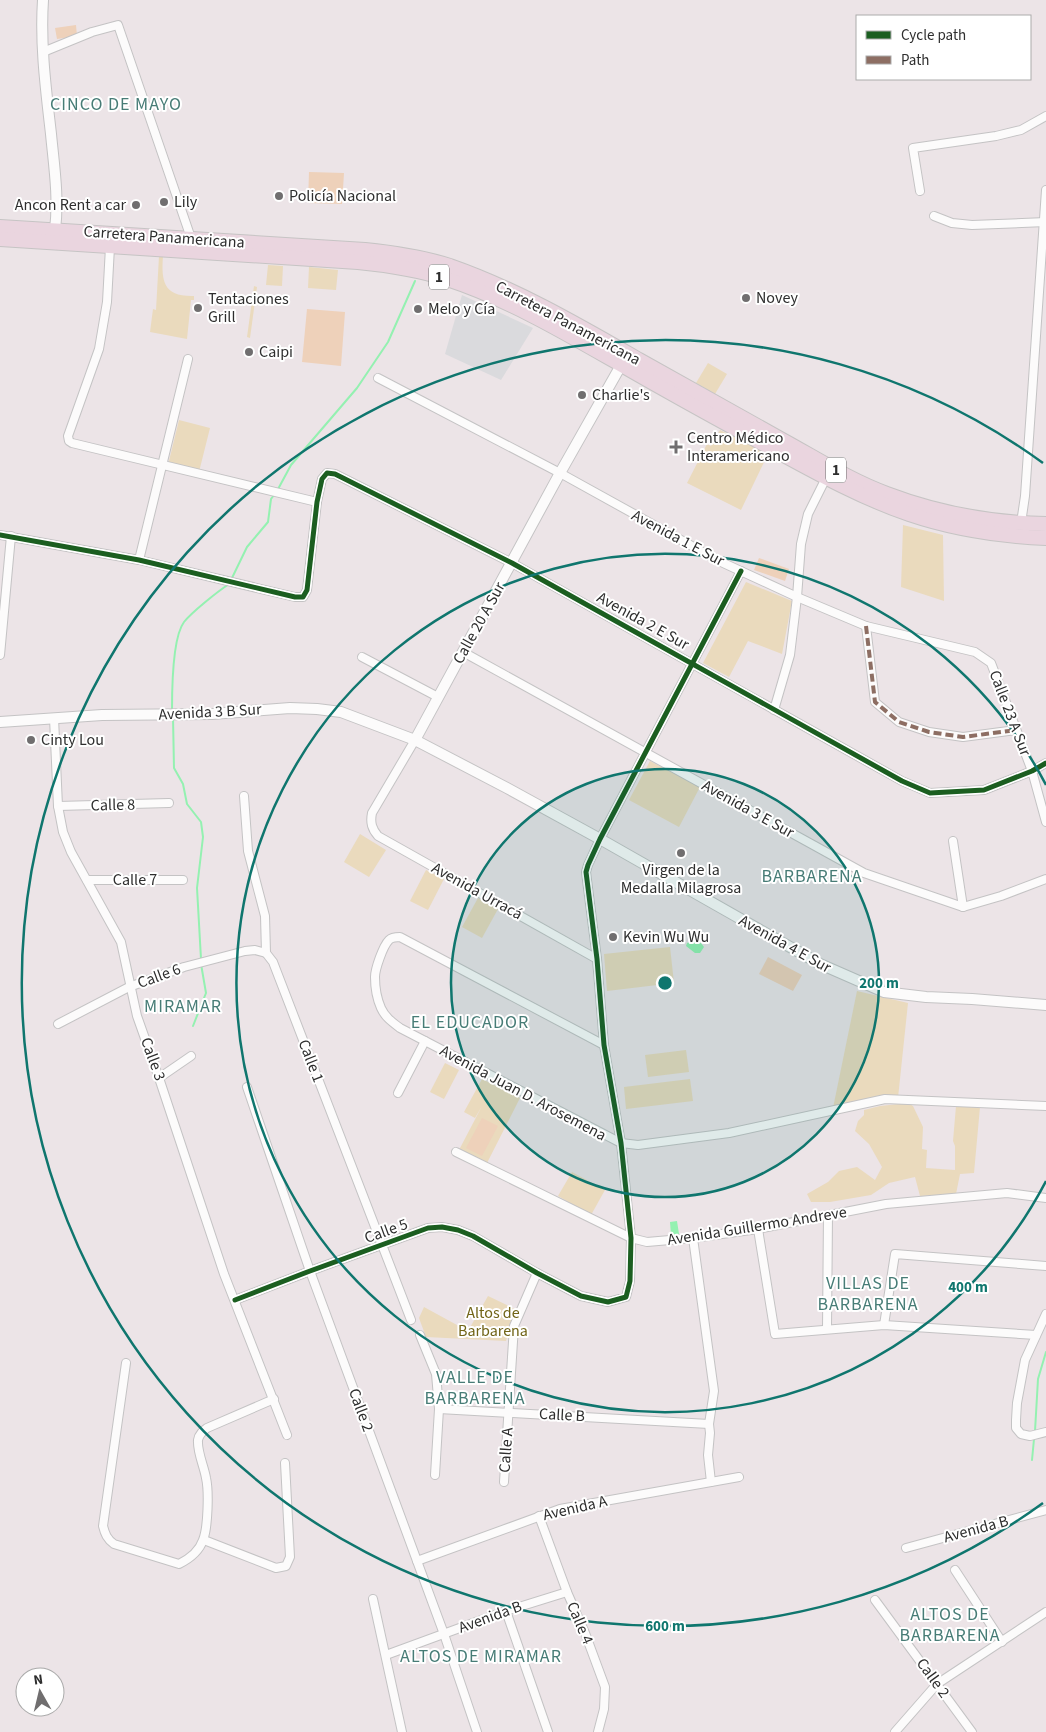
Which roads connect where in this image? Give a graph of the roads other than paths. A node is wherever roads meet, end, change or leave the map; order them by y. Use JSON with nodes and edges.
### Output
{"nodes":[{"id":1,"x":43,"y":0,"type":"edge"},
{"id":2,"x":43,"y":52,"type":"junction"},
{"id":3,"x":1046,"y":116,"type":"edge"},
{"id":4,"x":1046,"y":190,"type":"edge"},
{"id":5,"x":920,"y":191,"type":"dead end"},
{"id":6,"x":934,"y":216,"type":"dead end"},
{"id":7,"x":1045,"y":222,"type":"edge"},
{"id":8,"x":0,"y":227,"type":"edge"},
{"id":9,"x":55,"y":230,"type":"junction"},
{"id":10,"x":0,"y":238,"type":"edge"},
{"id":11,"x":192,"y":238,"type":"junction"},
{"id":12,"x":110,"y":247,"type":"junction"},
{"id":13,"x":133,"y":248,"type":"junction"},
{"id":14,"x":188,"y":359,"type":"dead end"},
{"id":15,"x":624,"y":359,"type":"junction"},
{"id":16,"x":378,"y":378,"type":"dead end"},
{"id":17,"x":161,"y":466,"type":"junction"},
{"id":18,"x":560,"y":473,"type":"junction"},
{"id":19,"x":826,"y":478,"type":"junction"},
{"id":20,"x":317,"y":502,"type":"junction"},
{"id":21,"x":1021,"y":523,"type":"junction"},
{"id":22,"x":1046,"y":524,"type":"edge"},
{"id":23,"x":954,"y":526,"type":"junction"},
{"id":24,"x":1046,"y":532,"type":"edge"},
{"id":25,"x":0,"y":535,"type":"edge"},
{"id":26,"x":11,"y":536,"type":"junction"},
{"id":27,"x":1046,"y":538,"type":"edge"},
{"id":28,"x":139,"y":560,"type":"junction"},
{"id":29,"x":512,"y":563,"type":"junction"},
{"id":30,"x":741,"y":571,"type":"junction"},
{"id":31,"x":797,"y":597,"type":"junction"},
{"id":32,"x":866,"y":626,"type":"junction"},
{"id":33,"x":1,"y":633,"type":"edge"},
{"id":34,"x":463,"y":652,"type":"junction"},
{"id":35,"x":0,"y":655,"type":"edge"},
{"id":36,"x":362,"y":657,"type":"dead end"},
{"id":37,"x":694,"y":663,"type":"junction"},
{"id":38,"x":991,"y":663,"type":"joint"},
{"id":39,"x":438,"y":697,"type":"junction"},
{"id":40,"x":774,"y":710,"type":"junction"},
{"id":41,"x":54,"y":718,"type":"junction"},
{"id":42,"x":0,"y":722,"type":"edge"},
{"id":43,"x":1016,"y":730,"type":"junction"},
{"id":44,"x":415,"y":740,"type":"junction"},
{"id":45,"x":646,"y":752,"type":"junction"},
{"id":46,"x":1046,"y":763,"type":"edge"},
{"id":47,"x":1032,"y":771,"type":"junction"},
{"id":48,"x":244,"y":796,"type":"dead end"},
{"id":49,"x":169,"y":803,"type":"dead end"},
{"id":50,"x":58,"y":806,"type":"junction"},
{"id":51,"x":372,"y":813,"type":"joint"},
{"id":52,"x":1046,"y":822,"type":"edge"},
{"id":53,"x":600,"y":839,"type":"junction"},
{"id":54,"x":953,"y":841,"type":"dead end"},
{"id":55,"x":1046,"y":879,"type":"edge"},
{"id":56,"x":87,"y":880,"type":"junction"},
{"id":57,"x":183,"y":880,"type":"dead end"},
{"id":58,"x":963,"y":907,"type":"junction"},
{"id":59,"x":266,"y":953,"type":"junction"},
{"id":60,"x":597,"y":959,"type":"junction"},
{"id":61,"x":130,"y":987,"type":"junction"},
{"id":62,"x":1046,"y":1005,"type":"edge"},
{"id":63,"x":58,"y":1024,"type":"dead end"},
{"id":64,"x":424,"y":1041,"type":"junction"},
{"id":65,"x":604,"y":1045,"type":"junction"},
{"id":66,"x":191,"y":1056,"type":"dead end"},
{"id":67,"x":159,"y":1078,"type":"junction"},
{"id":68,"x":247,"y":1087,"type":"dead end"},
{"id":69,"x":398,"y":1093,"type":"dead end"},
{"id":70,"x":1046,"y":1106,"type":"edge"},
{"id":71,"x":620,"y":1143,"type":"junction"},
{"id":72,"x":456,"y":1152,"type":"dead end"},
{"id":73,"x":1046,"y":1198,"type":"edge"},
{"id":74,"x":828,"y":1215,"type":"junction"},
{"id":75,"x":758,"y":1229,"type":"junction"},
{"id":76,"x":630,"y":1238,"type":"junction"},
{"id":77,"x":694,"y":1238,"type":"junction"},
{"id":78,"x":382,"y":1246,"type":"junction"},
{"id":79,"x":1046,"y":1266,"type":"edge"},
{"id":80,"x":310,"y":1271,"type":"junction"},
{"id":81,"x":537,"y":1273,"type":"junction"},
{"id":82,"x":235,"y":1300,"type":"junction"},
{"id":83,"x":1046,"y":1314,"type":"edge"},
{"id":84,"x":411,"y":1320,"type":"dead end"},
{"id":85,"x":884,"y":1325,"type":"junction"},
{"id":86,"x":827,"y":1329,"type":"junction"},
{"id":87,"x":420,"y":1335,"type":"dead end"},
{"id":88,"x":1036,"y":1336,"type":"junction"},
{"id":89,"x":126,"y":1363,"type":"dead end"},
{"id":90,"x":274,"y":1399,"type":"junction"},
{"id":91,"x":438,"y":1409,"type":"junction"},
{"id":92,"x":509,"y":1412,"type":"junction"},
{"id":93,"x":710,"y":1424,"type":"junction"},
{"id":94,"x":1046,"y":1432,"type":"edge"},
{"id":95,"x":287,"y":1435,"type":"dead end"},
{"id":96,"x":285,"y":1464,"type":"dead end"},
{"id":97,"x":435,"y":1475,"type":"dead end"},
{"id":98,"x":739,"y":1477,"type":"dead end"},
{"id":99,"x":504,"y":1482,"type":"dead end"},
{"id":100,"x":711,"y":1482,"type":"junction"},
{"id":101,"x":1046,"y":1510,"type":"edge"},
{"id":102,"x":540,"y":1516,"type":"junction"},
{"id":103,"x":204,"y":1540,"type":"junction"},
{"id":104,"x":906,"y":1548,"type":"dead end"},
{"id":105,"x":417,"y":1561,"type":"junction"},
{"id":106,"x":954,"y":1570,"type":"dead end"},
{"id":107,"x":567,"y":1592,"type":"junction"},
{"id":108,"x":373,"y":1599,"type":"dead end"},
{"id":109,"x":875,"y":1600,"type":"dead end"},
{"id":110,"x":506,"y":1611,"type":"junction"},
{"id":111,"x":1046,"y":1612,"type":"edge"},
{"id":112,"x":444,"y":1634,"type":"junction"},
{"id":113,"x":1002,"y":1642,"type":"junction"},
{"id":114,"x":386,"y":1655,"type":"junction"},
{"id":115,"x":937,"y":1684,"type":"junction"},
{"id":116,"x":402,"y":1732,"type":"edge"},
{"id":117,"x":477,"y":1732,"type":"edge"},
{"id":118,"x":548,"y":1732,"type":"edge"},
{"id":119,"x":598,"y":1732,"type":"edge"},
{"id":120,"x":895,"y":1732,"type":"edge"},
{"id":121,"x":972,"y":1732,"type":"edge"}],
"edges":[{"from":1,"to":2,"type":"street"},
{"from":2,"to":9,"type":"street"},
{"from":2,"to":11,"type":"street"},
{"from":3,"to":5,"type":"street"},
{"from":4,"to":7,"type":"street"},
{"from":6,"to":7,"type":"street"},
{"from":7,"to":21,"type":"street"},
{"from":8,"to":9,"type":"highway","name":"Carretera Panamericana","number":"1"},
{"from":9,"to":10,"type":"highway"},
{"from":9,"to":11,"type":"highway","name":"Carretera Panamericana","number":"1"},
{"from":9,"to":13,"type":"highway"},
{"from":10,"to":12,"type":"highway","name":"Carretera Panamericana","number":"1"},
{"from":11,"to":15,"type":"highway","name":"Carretera Panamericana","number":"1"},
{"from":12,"to":13,"type":"highway","name":"Carretera Panamericana","number":"1"},
{"from":12,"to":17,"type":"street"},
{"from":13,"to":15,"type":"highway","name":"Carretera Panamericana","number":"1"},
{"from":14,"to":17,"type":"street"},
{"from":15,"to":18,"type":"street","name":"Calle 20 A Sur"},
{"from":15,"to":19,"type":"highway","name":"Carretera Panamericana","number":"1"},
{"from":15,"to":21,"type":"highway","name":"Carretera Panamericana","number":"1"},
{"from":16,"to":18,"type":"street","name":"Avenida 1 E Sur"},
{"from":17,"to":20,"type":"street"},
{"from":17,"to":28,"type":"street"},
{"from":18,"to":29,"type":"street","name":"Calle 20 A Sur"},
{"from":18,"to":30,"type":"street","name":"Avenida 1 E Sur"},
{"from":19,"to":23,"type":"highway","name":"Carretera Panamericana","number":"1"},
{"from":19,"to":31,"type":"street"},
{"from":20,"to":28,"type":"street"},
{"from":20,"to":29,"type":"street","name":"Avenida 2 E Sur"},
{"from":21,"to":22,"type":"highway","name":"Carretera Panamericana","number":"1"},
{"from":21,"to":23,"type":"highway"},
{"from":21,"to":24,"type":"highway"},
{"from":23,"to":27,"type":"highway","name":"Carretera Panamericana","number":"1"},
{"from":25,"to":26,"type":"street"},
{"from":26,"to":28,"type":"street"},
{"from":26,"to":33,"type":"street"},
{"from":29,"to":34,"type":"street","name":"Calle 20 A Sur"},
{"from":29,"to":37,"type":"street","name":"Avenida 2 E Sur"},
{"from":30,"to":31,"type":"street","name":"Avenida 1 E Sur"},
{"from":30,"to":37,"type":"street"},
{"from":31,"to":32,"type":"street","name":"Avenida 1 E Sur"},
{"from":31,"to":40,"type":"street"},
{"from":32,"to":38,"type":"street","name":"Avenida 1 E Sur"},
{"from":32,"to":43,"type":"street"},
{"from":33,"to":35,"type":"street"},
{"from":34,"to":39,"type":"street","name":"Calle 20 A Sur"},
{"from":34,"to":45,"type":"street","name":"Avenida 3 E Sur"},
{"from":36,"to":39,"type":"street"},
{"from":37,"to":40,"type":"street","name":"Avenida 2 E Sur"},
{"from":37,"to":45,"type":"street"},
{"from":38,"to":43,"type":"street","name":"Calle 23 A Sur"},
{"from":39,"to":44,"type":"street","name":"Calle 20 A Sur"},
{"from":40,"to":47,"type":"street","name":"Avenida 2 E Sur"},
{"from":41,"to":42,"type":"street","name":"Avenida 3 B Sur"},
{"from":41,"to":44,"type":"street","name":"Avenida 3 B Sur"},
{"from":41,"to":50,"type":"street","name":"Calle 3"},
{"from":43,"to":47,"type":"street","name":"Calle 23 A Sur"},
{"from":44,"to":51,"type":"street","name":"Calle 20 A Sur"},
{"from":44,"to":53,"type":"street","name":"Avenida 4 E Sur"},
{"from":45,"to":53,"type":"street"},
{"from":45,"to":58,"type":"street","name":"Avenida 3 E Sur"},
{"from":46,"to":47,"type":"street","name":"Avenida 2 E Sur"},
{"from":47,"to":52,"type":"street","name":"Calle 23 A Sur"},
{"from":48,"to":59,"type":"street","name":"Calle 1"},
{"from":49,"to":50,"type":"street","name":"Calle 8"},
{"from":50,"to":56,"type":"street","name":"Calle 3"},
{"from":51,"to":60,"type":"street","name":"Avenida Urracá"},
{"from":53,"to":60,"type":"street"},
{"from":53,"to":62,"type":"street","name":"Avenida 4 E Sur"},
{"from":54,"to":58,"type":"street"},
{"from":55,"to":58,"type":"street"},
{"from":56,"to":57,"type":"street","name":"Calle 7"},
{"from":56,"to":61,"type":"street","name":"Calle 3"},
{"from":59,"to":61,"type":"street","name":"Calle 6"},
{"from":59,"to":78,"type":"street","name":"Calle 1"},
{"from":60,"to":65,"type":"street"},
{"from":61,"to":63,"type":"street","name":"Calle 6"},
{"from":61,"to":67,"type":"street","name":"Calle 3"},
{"from":64,"to":65,"type":"street","name":"Avenida Juan D. Arosemena"},
{"from":64,"to":69,"type":"street"},
{"from":64,"to":71,"type":"street","name":"Avenida Juan D. Arosemena"},
{"from":65,"to":71,"type":"street"},
{"from":66,"to":67,"type":"street"},
{"from":67,"to":82,"type":"street","name":"Calle 3"},
{"from":68,"to":80,"type":"street","name":"Calle 2"},
{"from":70,"to":71,"type":"street"},
{"from":71,"to":76,"type":"street"},
{"from":72,"to":76,"type":"street","name":"Avenida Guillermo Andreve"},
{"from":73,"to":74,"type":"street","name":"Avenida Guillermo Andreve"},
{"from":74,"to":75,"type":"street","name":"Avenida Guillermo Andreve"},
{"from":74,"to":86,"type":"street"},
{"from":75,"to":77,"type":"street","name":"Avenida Guillermo Andreve"},
{"from":75,"to":86,"type":"street"},
{"from":76,"to":77,"type":"street","name":"Avenida Guillermo Andreve"},
{"from":76,"to":81,"type":"street","name":"Calle 5"},
{"from":77,"to":93,"type":"street"},
{"from":78,"to":80,"type":"street","name":"Calle 5"},
{"from":78,"to":81,"type":"street","name":"Calle 5"},
{"from":78,"to":84,"type":"street","name":"Calle 1"},
{"from":79,"to":85,"type":"street"},
{"from":80,"to":82,"type":"street","name":"Calle 5"},
{"from":80,"to":105,"type":"street","name":"Calle 2"},
{"from":81,"to":92,"type":"street","name":"Calle A"},
{"from":82,"to":90,"type":"street","name":"Calle 3"},
{"from":83,"to":88,"type":"street"},
{"from":85,"to":86,"type":"street"},
{"from":85,"to":88,"type":"street"},
{"from":87,"to":91,"type":"street"},
{"from":88,"to":94,"type":"street"},
{"from":89,"to":103,"type":"street"},
{"from":90,"to":95,"type":"street","name":"Calle 3"},
{"from":90,"to":103,"type":"street"},
{"from":91,"to":92,"type":"street","name":"Calle B"},
{"from":91,"to":97,"type":"street"},
{"from":92,"to":93,"type":"street","name":"Calle B"},
{"from":92,"to":99,"type":"street","name":"Calle A"},
{"from":93,"to":100,"type":"street"},
{"from":96,"to":103,"type":"street"},
{"from":98,"to":100,"type":"street","name":"Avenida A"},
{"from":100,"to":102,"type":"street","name":"Avenida A"},
{"from":101,"to":104,"type":"street","name":"Avenida B"},
{"from":102,"to":105,"type":"street","name":"Avenida A"},
{"from":102,"to":107,"type":"street","name":"Calle 4"},
{"from":105,"to":112,"type":"street","name":"Calle 2"},
{"from":106,"to":113,"type":"street"},
{"from":107,"to":110,"type":"street","name":"Avenida B"},
{"from":107,"to":119,"type":"street","name":"Calle 4"},
{"from":108,"to":114,"type":"street"},
{"from":109,"to":115,"type":"street","name":"Calle 2"},
{"from":110,"to":112,"type":"street","name":"Avenida B"},
{"from":110,"to":118,"type":"street"},
{"from":111,"to":113,"type":"street"},
{"from":112,"to":114,"type":"street","name":"Avenida B"},
{"from":112,"to":117,"type":"street","name":"Calle 2"},
{"from":113,"to":115,"type":"street"},
{"from":114,"to":116,"type":"street"},
{"from":115,"to":120,"type":"street"},
{"from":115,"to":121,"type":"street","name":"Calle 2"}]}
